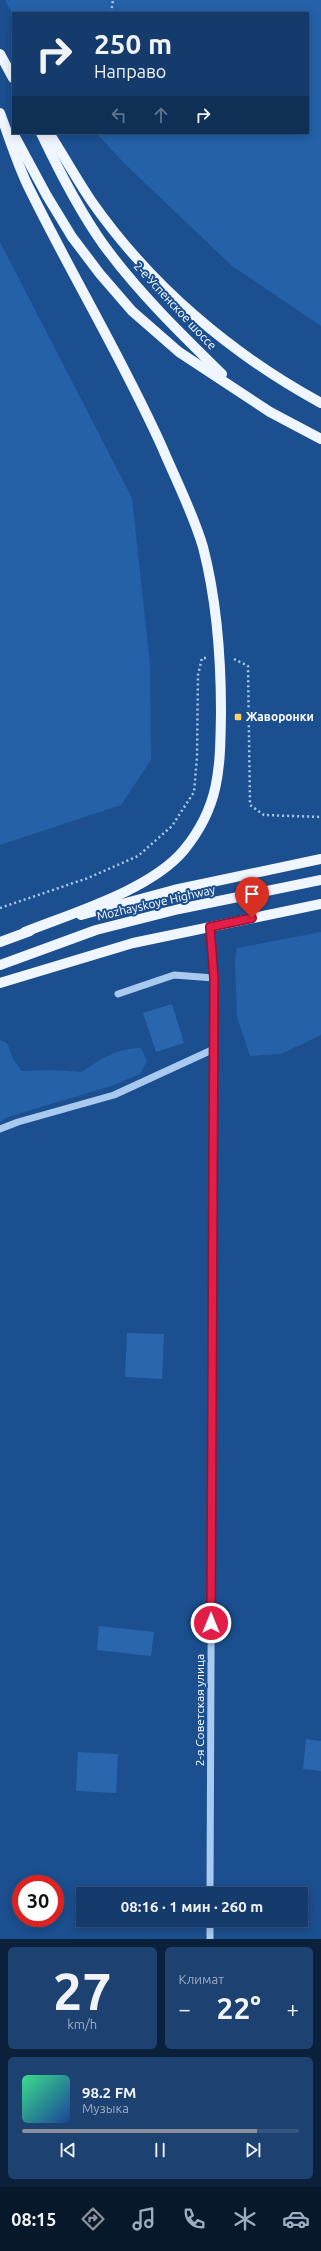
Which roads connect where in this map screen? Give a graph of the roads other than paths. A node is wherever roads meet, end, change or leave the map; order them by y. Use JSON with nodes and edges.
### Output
{"nodes":[{"id":1,"x":0,"y":54,"type":"edge"},
{"id":2,"x":12,"y":76,"type":"edge"},
{"id":3,"x":0,"y":108,"type":"edge"},
{"id":4,"x":0,"y":113,"type":"edge"},
{"id":5,"x":12,"y":131,"type":"edge"},
{"id":6,"x":14,"y":134,"type":"edge"},
{"id":7,"x":42,"y":134,"type":"edge"},
{"id":8,"x":49,"y":134,"type":"edge"},
{"id":9,"x":236,"y":389,"type":"junction"},
{"id":10,"x":321,"y":403,"type":"edge"},
{"id":11,"x":321,"y":439,"type":"edge"},
{"id":12,"x":321,"y":859,"type":"edge"},
{"id":13,"x":321,"y":880,"type":"edge"},
{"id":14,"x":321,"y":904,"type":"edge"},
{"id":15,"x":210,"y":927,"type":"junction"},
{"id":16,"x":25,"y":932,"type":"junction"},
{"id":17,"x":0,"y":942,"type":"edge"},
{"id":18,"x":0,"y":965,"type":"edge"},
{"id":19,"x":214,"y":978,"type":"junction"},
{"id":20,"x":0,"y":983,"type":"edge"},
{"id":21,"x":118,"y":994,"type":"dead end"},
{"id":22,"x":214,"y":1049,"type":"junction"},
{"id":23,"x":0,"y":1129,"type":"edge"},
{"id":24,"x":210,"y":1887,"type":"edge"},
{"id":25,"x":210,"y":1927,"type":"edge"},
{"id":26,"x":210,"y":1939,"type":"edge"}],
"edges":[{"from":1,"to":2,"type":"main road"},
{"from":3,"to":5,"type":"main road","name":"2-е Успенское шоссе"},
{"from":4,"to":16,"type":"main road"},
{"from":6,"to":9,"type":"main road","name":"2-е Успенское шоссе"},
{"from":7,"to":9,"type":"main road","name":"2-е Успенское шоссе"},
{"from":8,"to":10,"type":"main road"},
{"from":9,"to":11,"type":"main road","name":"2-е Успенское шоссе"},
{"from":12,"to":16,"type":"main road","name":"Mozhayskoye Highway"},
{"from":13,"to":18,"type":"main road","name":"Mozhayskoye Highway"},
{"from":14,"to":15,"type":"main road"},
{"from":15,"to":19,"type":"street","name":"2-я Советская улица"},
{"from":15,"to":20,"type":"main road"},
{"from":16,"to":17,"type":"main road","name":"Mozhayskoye Highway"},
{"from":19,"to":21,"type":"street"},
{"from":19,"to":22,"type":"street","name":"2-я Советская улица"},
{"from":22,"to":23,"type":"street"},
{"from":22,"to":24,"type":"street","name":"2-я Советская улица"},
{"from":25,"to":26,"type":"street"}]}
